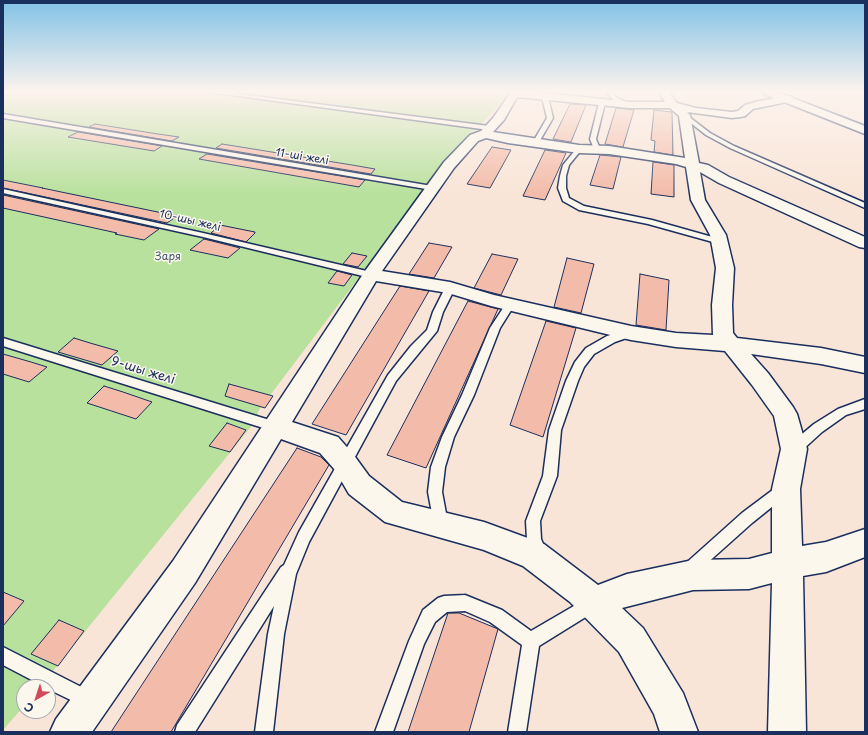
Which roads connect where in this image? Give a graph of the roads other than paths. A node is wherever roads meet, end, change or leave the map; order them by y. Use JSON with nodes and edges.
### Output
{"nodes":[{"id":1,"x":64,"y":126,"type":"edge"},
{"id":2,"x":454,"y":126,"type":"edge"},
{"id":3,"x":492,"y":126,"type":"edge"},
{"id":4,"x":545,"y":126,"type":"edge"},
{"id":5,"x":596,"y":126,"type":"edge"},
{"id":6,"x":687,"y":126,"type":"edge"},
{"id":7,"x":698,"y":126,"type":"edge"},
{"id":8,"x":487,"y":131,"type":"junction"},
{"id":9,"x":536,"y":142,"type":"junction"},
{"id":10,"x":579,"y":149,"type":"junction"},
{"id":11,"x":597,"y":149,"type":"junction"},
{"id":12,"x":698,"y":166,"type":"junction"},
{"id":13,"x":432,"y":188,"type":"junction"},
{"id":14,"x":3,"y":190,"type":"edge"},
{"id":15,"x":865,"y":206,"type":"edge"},
{"id":16,"x":720,"y":242,"type":"junction"},
{"id":17,"x":865,"y":243,"type":"edge"},
{"id":18,"x":371,"y":275,"type":"junction"},
{"id":19,"x":450,"y":288,"type":"junction"},
{"id":20,"x":510,"y":304,"type":"junction"},
{"id":21,"x":631,"y":333,"type":"junction"},
{"id":22,"x":3,"y":342,"type":"edge"},
{"id":23,"x":730,"y":344,"type":"junction"},
{"id":24,"x":865,"y":365,"type":"edge"},
{"id":25,"x":865,"y":404,"type":"edge"},
{"id":26,"x":276,"y":428,"type":"junction"},
{"id":27,"x":794,"y":449,"type":"junction"},
{"id":28,"x":344,"y":462,"type":"junction"},
{"id":29,"x":786,"y":489,"type":"junction"},
{"id":30,"x":441,"y":524,"type":"junction"},
{"id":31,"x":865,"y":544,"type":"edge"},
{"id":32,"x":296,"y":556,"type":"junction"},
{"id":33,"x":786,"y":564,"type":"junction"},
{"id":34,"x":547,"y":566,"type":"junction"},
{"id":35,"x":680,"y":578,"type":"junction"},
{"id":36,"x":593,"y":603,"type":"junction"},
{"id":37,"x":531,"y":641,"type":"junction"},
{"id":38,"x":3,"y":656,"type":"edge"},
{"id":39,"x":91,"y":702,"type":"junction"},
{"id":40,"x":69,"y":732,"type":"edge"},
{"id":41,"x":184,"y":732,"type":"edge"},
{"id":42,"x":264,"y":732,"type":"edge"},
{"id":43,"x":384,"y":732,"type":"edge"},
{"id":44,"x":517,"y":732,"type":"edge"},
{"id":45,"x":679,"y":732,"type":"edge"},
{"id":46,"x":787,"y":732,"type":"edge"}],
"edges":[{"from":1,"to":13,"type":"lane","name":"11-ші желі"},
{"from":2,"to":8,"type":"lane"},
{"from":3,"to":8,"type":"street"},
{"from":4,"to":9,"type":"lane"},
{"from":5,"to":11,"type":"lane"},
{"from":6,"to":12,"type":"street"},
{"from":7,"to":15,"type":"lane"},
{"from":8,"to":9,"type":"street"},
{"from":8,"to":13,"type":"street"},
{"from":9,"to":10,"type":"street"},
{"from":10,"to":11,"type":"street"},
{"from":10,"to":16,"type":"lane"},
{"from":11,"to":12,"type":"street"},
{"from":12,"to":16,"type":"street"},
{"from":12,"to":17,"type":"street"},
{"from":13,"to":18,"type":"street"},
{"from":14,"to":18,"type":"lane","name":"10-шы желі"},
{"from":16,"to":23,"type":"street"},
{"from":18,"to":19,"type":"street"},
{"from":18,"to":26,"type":"street"},
{"from":19,"to":20,"type":"street"},
{"from":19,"to":28,"type":"lane"},
{"from":20,"to":21,"type":"street"},
{"from":20,"to":30,"type":"lane"},
{"from":21,"to":23,"type":"street"},
{"from":21,"to":34,"type":"lane"},
{"from":22,"to":26,"type":"lane","name":"9-шы желі"},
{"from":23,"to":24,"type":"street"},
{"from":23,"to":27,"type":"street"},
{"from":25,"to":27,"type":"lane"},
{"from":26,"to":28,"type":"street"},
{"from":26,"to":39,"type":"street"},
{"from":27,"to":29,"type":"street"},
{"from":28,"to":30,"type":"street"},
{"from":28,"to":32,"type":"lane"},
{"from":29,"to":33,"type":"street"},
{"from":29,"to":35,"type":"lane"},
{"from":30,"to":34,"type":"street"},
{"from":31,"to":33,"type":"street"},
{"from":32,"to":41,"type":"lane"},
{"from":32,"to":42,"type":"lane"},
{"from":33,"to":35,"type":"street"},
{"from":33,"to":46,"type":"street"},
{"from":34,"to":36,"type":"street"},
{"from":35,"to":36,"type":"street"},
{"from":36,"to":37,"type":"lane"},
{"from":36,"to":45,"type":"street"},
{"from":37,"to":43,"type":"lane"},
{"from":37,"to":44,"type":"lane"},
{"from":38,"to":39,"type":"lane"},
{"from":39,"to":40,"type":"street"}]}
